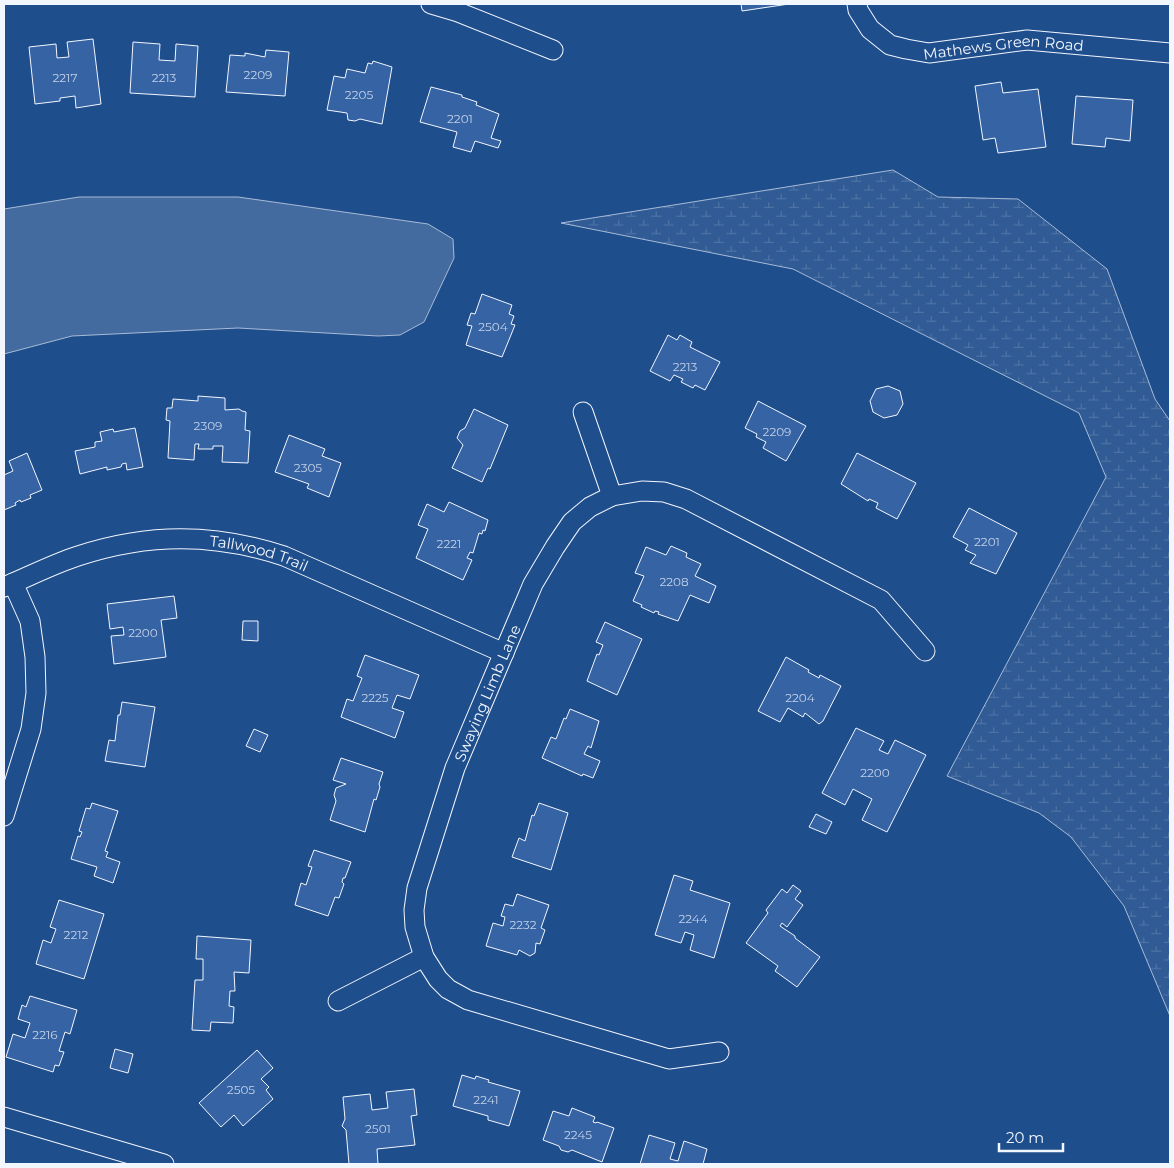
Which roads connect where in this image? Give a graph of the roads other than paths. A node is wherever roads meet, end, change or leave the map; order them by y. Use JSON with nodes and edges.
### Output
{"nodes":[{"id":1,"x":431,"y":4,"type":"edge"},
{"id":2,"x":857,"y":4,"type":"edge"},
{"id":3,"x":553,"y":50,"type":"dead end"},
{"id":4,"x":1170,"y":53,"type":"edge"},
{"id":5,"x":583,"y":412,"type":"dead end"},
{"id":6,"x":612,"y":496,"type":"junction"},
{"id":7,"x":9,"y":585,"type":"edge"},
{"id":8,"x":925,"y":651,"type":"dead end"},
{"id":9,"x":504,"y":653,"type":"junction"},
{"id":10,"x":4,"y":816,"type":"edge"},
{"id":11,"x":424,"y":957,"type":"junction"},
{"id":12,"x":338,"y":1001,"type":"dead end"},
{"id":13,"x":719,"y":1052,"type":"dead end"},
{"id":14,"x":4,"y":1117,"type":"edge"},
{"id":15,"x":164,"y":1164,"type":"edge"}],
"edges":[{"from":1,"to":3,"type":"street"},
{"from":2,"to":4,"type":"street","name":"Mathews Green Road"},
{"from":5,"to":6,"type":"street"},
{"from":6,"to":8,"type":"street","name":"Swaying Limb Lane"},
{"from":6,"to":9,"type":"street","name":"Swaying Limb Lane"},
{"from":7,"to":9,"type":"street","name":"Tallwood Trail"},
{"from":7,"to":10,"type":"street"},
{"from":9,"to":11,"type":"street","name":"Swaying Limb Lane"},
{"from":11,"to":12,"type":"street"},
{"from":11,"to":13,"type":"street","name":"Swaying Limb Lane"},
{"from":14,"to":15,"type":"street"}]}
